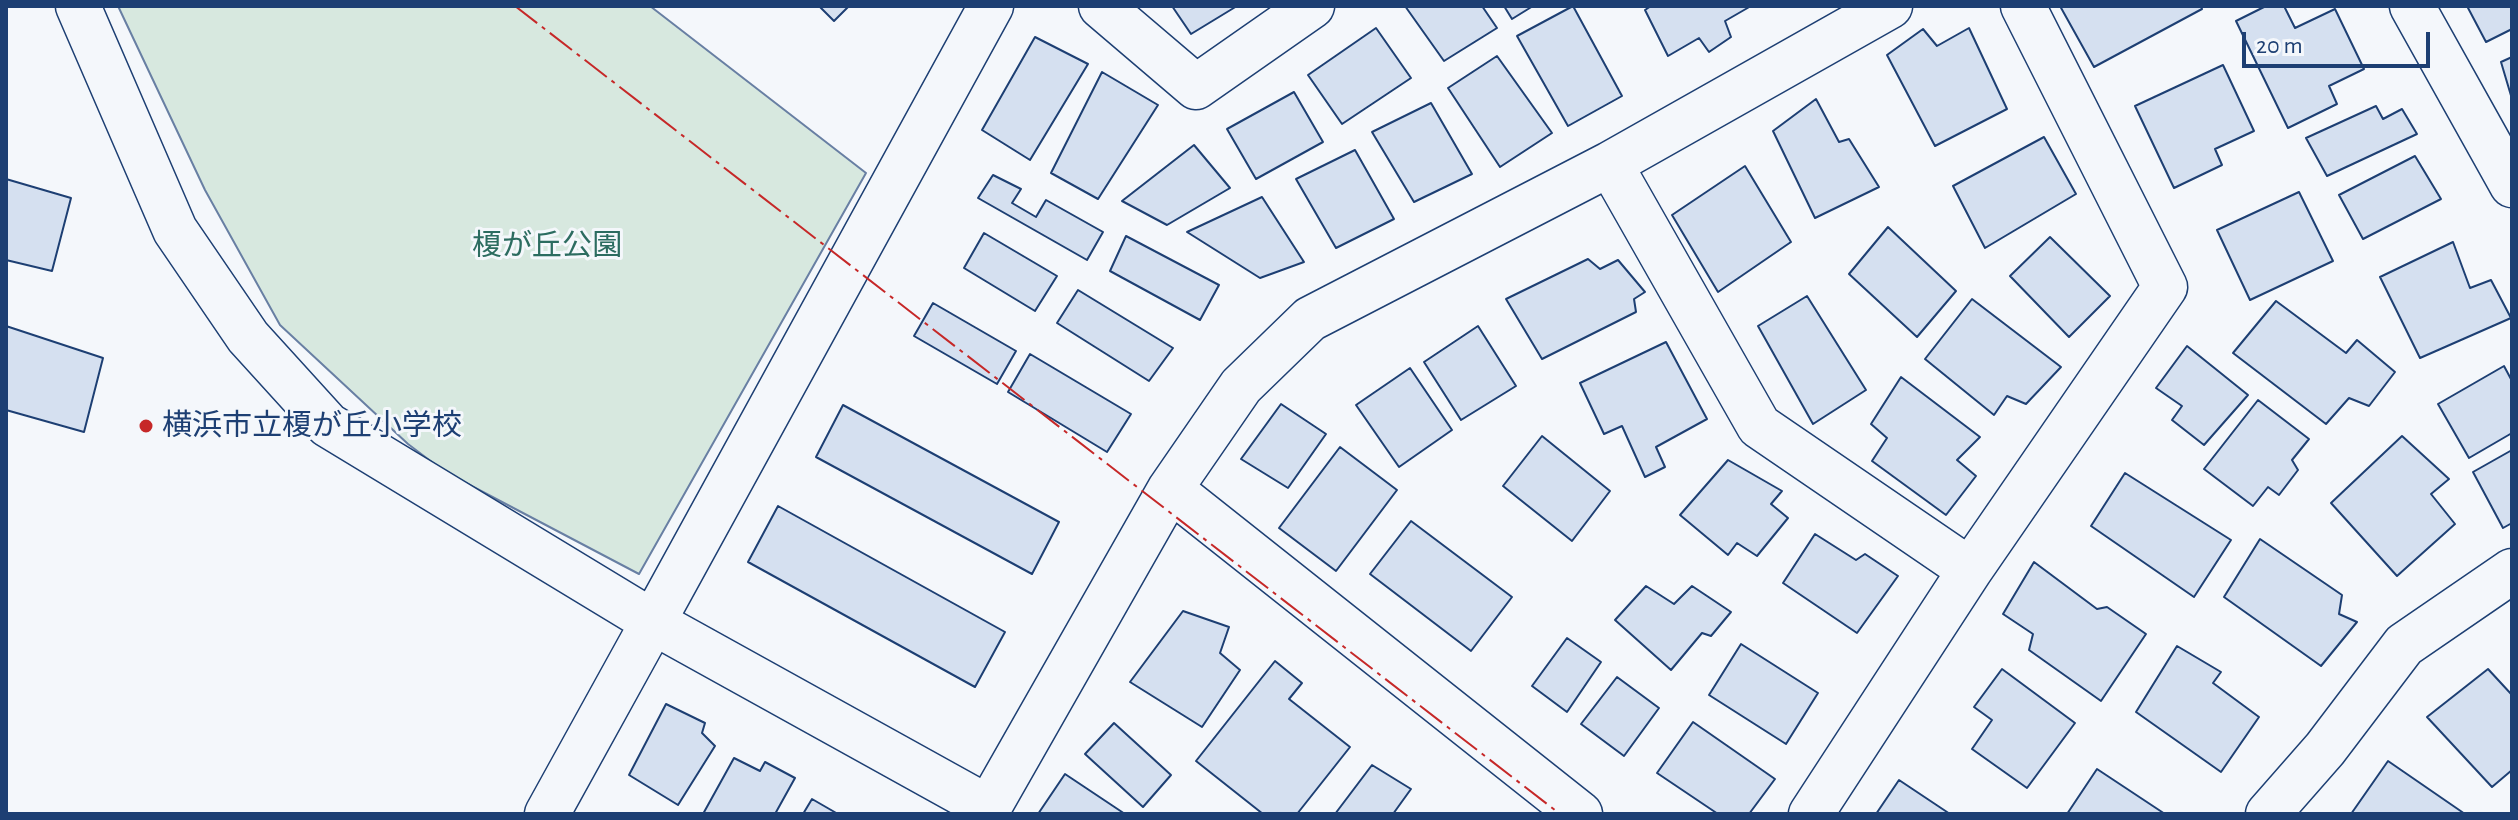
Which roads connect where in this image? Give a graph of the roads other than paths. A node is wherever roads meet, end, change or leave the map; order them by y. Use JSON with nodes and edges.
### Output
{"nodes":[{"id":1,"x":78,"y":6,"type":"edge"},
{"id":2,"x":991,"y":6,"type":"edge"},
{"id":3,"x":1101,"y":6,"type":"edge"},
{"id":4,"x":1312,"y":6,"type":"edge"},
{"id":5,"x":1890,"y":6,"type":"edge"},
{"id":6,"x":2023,"y":6,"type":"edge"},
{"id":7,"x":2412,"y":6,"type":"edge"},
{"id":8,"x":1610,"y":164,"type":"junction"},
{"id":9,"x":2512,"y":185,"type":"edge"},
{"id":10,"x":1170,"y":489,"type":"junction"},
{"id":11,"x":1970,"y":570,"type":"junction"},
{"id":12,"x":2512,"y":571,"type":"edge"},
{"id":13,"x":653,"y":622,"type":"junction"},
{"id":14,"x":986,"y":810,"type":"edge"},
{"id":15,"x":547,"y":814,"type":"edge"},
{"id":16,"x":1580,"y":814,"type":"edge"},
{"id":17,"x":1811,"y":814,"type":"edge"},
{"id":18,"x":2268,"y":814,"type":"edge"}],
"edges":[{"from":1,"to":13,"type":"street"},
{"from":2,"to":13,"type":"street"},
{"from":3,"to":4,"type":"street"},
{"from":5,"to":8,"type":"street"},
{"from":6,"to":11,"type":"street"},
{"from":7,"to":9,"type":"street"},
{"from":8,"to":10,"type":"street"},
{"from":8,"to":11,"type":"street"},
{"from":10,"to":14,"type":"street"},
{"from":10,"to":16,"type":"street"},
{"from":11,"to":17,"type":"street"},
{"from":12,"to":18,"type":"street"},
{"from":13,"to":14,"type":"street"},
{"from":13,"to":15,"type":"street"}]}
